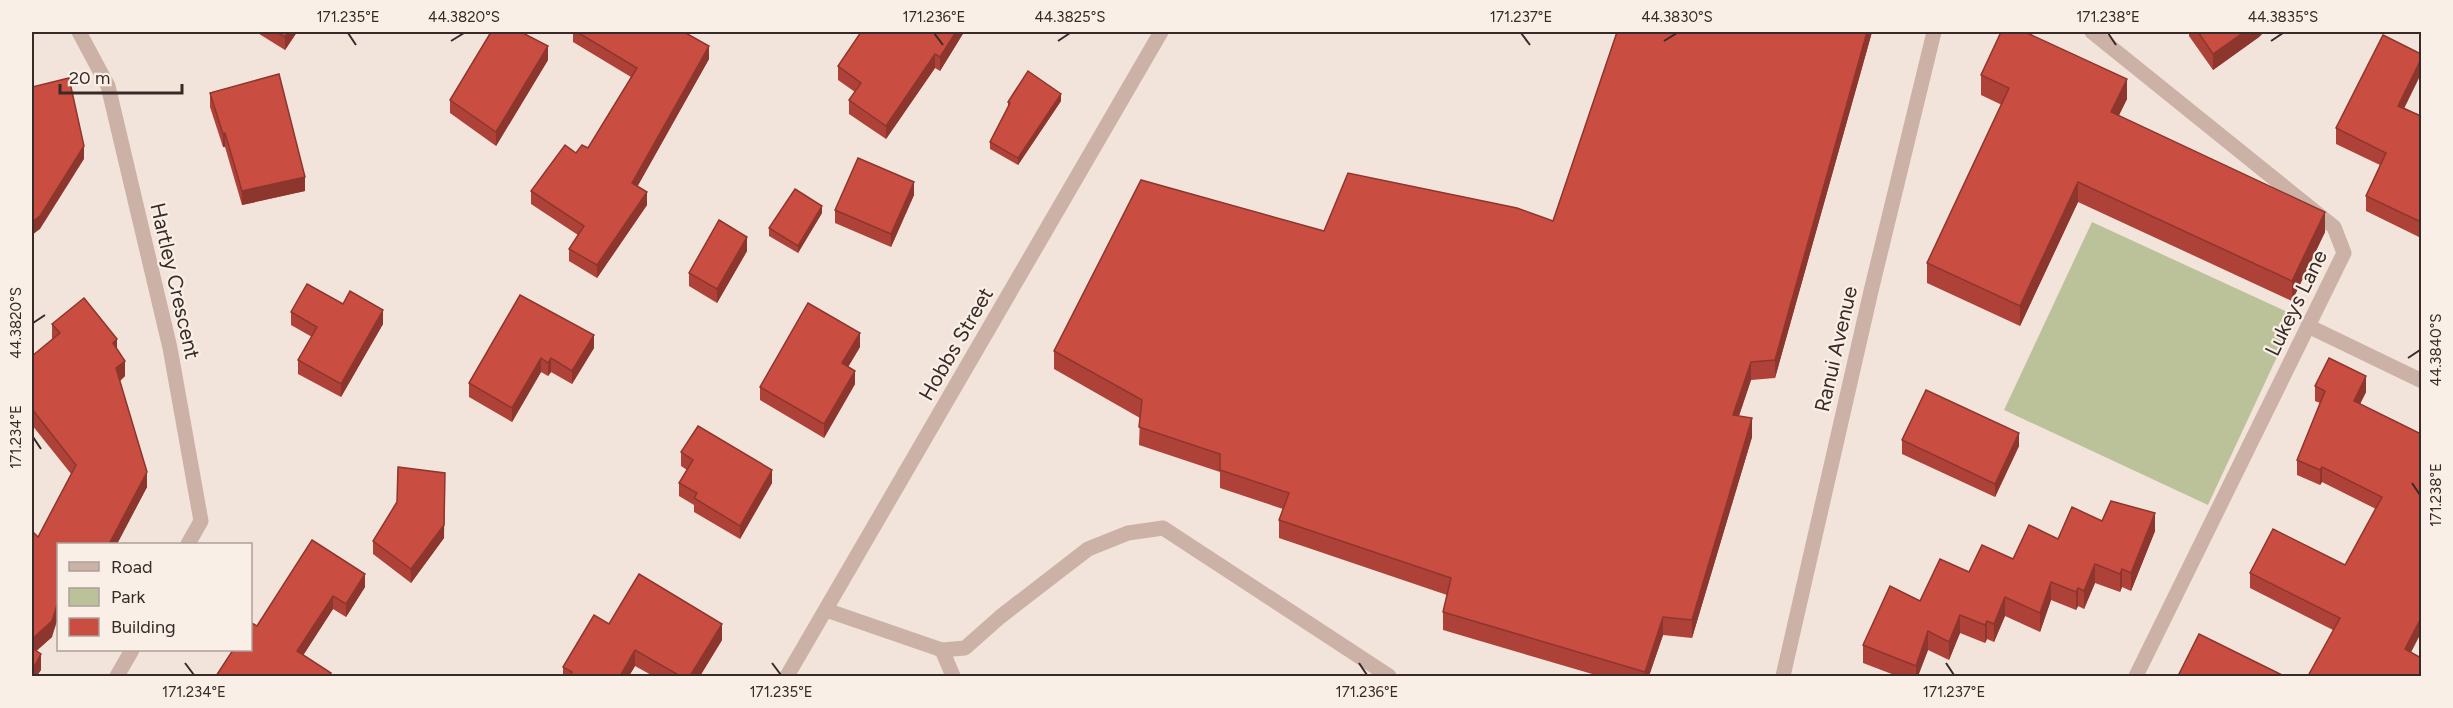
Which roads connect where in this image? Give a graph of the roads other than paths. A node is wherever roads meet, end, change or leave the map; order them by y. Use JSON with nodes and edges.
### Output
{"nodes":[{"id":1,"x":79,"y":32,"type":"edge"},
{"id":2,"x":1161,"y":32,"type":"edge"},
{"id":3,"x":1934,"y":32,"type":"edge"},
{"id":4,"x":2092,"y":32,"type":"edge"},
{"id":5,"x":2308,"y":326,"type":"junction"},
{"id":6,"x":2421,"y":381,"type":"edge"},
{"id":7,"x":189,"y":543,"type":"edge"},
{"id":8,"x":826,"y":610,"type":"junction"},
{"id":9,"x":942,"y":650,"type":"junction"},
{"id":10,"x":131,"y":651,"type":"edge"},
{"id":11,"x":117,"y":676,"type":"edge"},
{"id":12,"x":787,"y":676,"type":"edge"},
{"id":13,"x":953,"y":676,"type":"edge"},
{"id":14,"x":1389,"y":676,"type":"edge"},
{"id":15,"x":1783,"y":676,"type":"edge"},
{"id":16,"x":2136,"y":676,"type":"edge"}],
"edges":[{"from":1,"to":7,"type":"street","name":"Hartley Crescent"},
{"from":2,"to":8,"type":"street","name":"Hobbs Street"},
{"from":3,"to":15,"type":"street","name":"Ranui Avenue"},
{"from":4,"to":5,"type":"street","name":"Lukeys Lane"},
{"from":5,"to":6,"type":"street"},
{"from":5,"to":16,"type":"street","name":"Lukeys Lane"},
{"from":8,"to":9,"type":"street"},
{"from":8,"to":12,"type":"street","name":"Hobbs Street"},
{"from":9,"to":13,"type":"street"},
{"from":9,"to":14,"type":"street"},
{"from":10,"to":11,"type":"street"}]}
